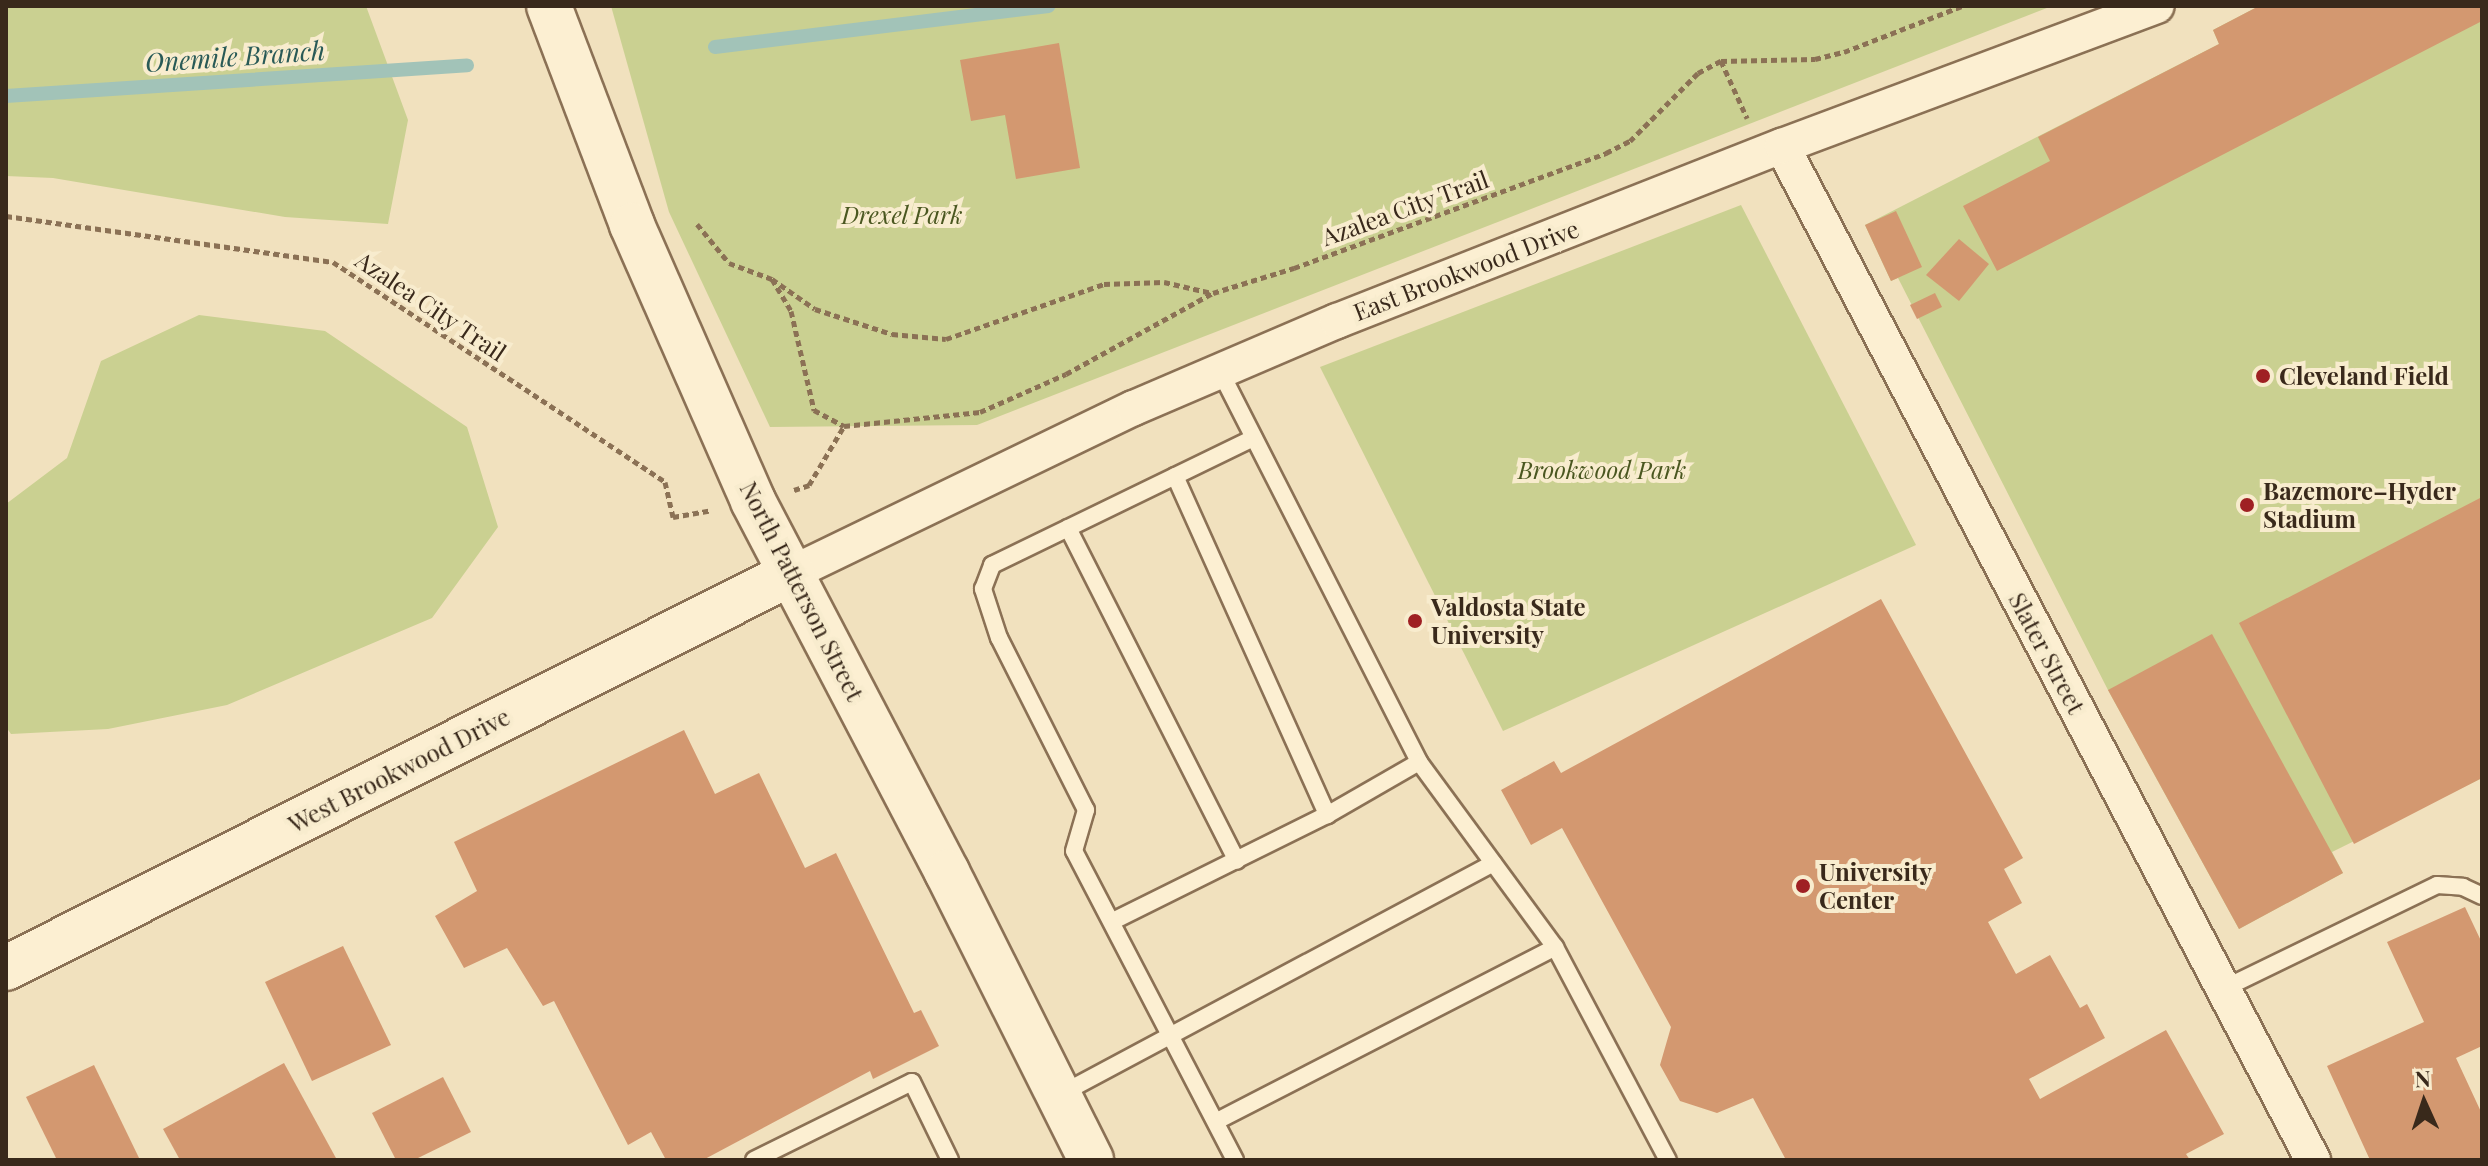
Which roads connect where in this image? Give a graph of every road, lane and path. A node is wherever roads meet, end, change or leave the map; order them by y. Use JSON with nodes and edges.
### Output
{"nodes":[{"id":1,"x":549,"y":6,"type":"edge"},
{"id":2,"x":1962,"y":6,"type":"edge"},
{"id":3,"x":2157,"y":6,"type":"edge"},
{"id":4,"x":1721,"y":61,"type":"junction"},
{"id":5,"x":1773,"y":150,"type":"junction"},
{"id":6,"x":6,"y":216,"type":"edge"},
{"id":7,"x":697,"y":224,"type":"dead end"},
{"id":8,"x":772,"y":279,"type":"junction"},
{"id":9,"x":1213,"y":293,"type":"junction"},
{"id":10,"x":1220,"y":371,"type":"junction"},
{"id":11,"x":1254,"y":438,"type":"junction"},
{"id":12,"x":1175,"y":476,"type":"junction"},
{"id":13,"x":665,"y":482,"type":"dead end"},
{"id":14,"x":1068,"y":528,"type":"junction"},
{"id":15,"x":792,"y":573,"type":"junction"},
{"id":16,"x":1419,"y":762,"type":"junction"},
{"id":17,"x":1327,"y":815,"type":"junction"},
{"id":18,"x":1237,"y":861,"type":"junction"},
{"id":19,"x":1493,"y":863,"type":"junction"},
{"id":20,"x":2482,"y":896,"type":"edge"},
{"id":21,"x":1113,"y":921,"type":"junction"},
{"id":22,"x":1555,"y":947,"type":"junction"},
{"id":23,"x":6,"y":968,"type":"edge"},
{"id":24,"x":2223,"y":989,"type":"junction"},
{"id":25,"x":1171,"y":1033,"type":"junction"},
{"id":26,"x":1058,"y":1095,"type":"junction"},
{"id":27,"x":1217,"y":1121,"type":"junction"},
{"id":28,"x":754,"y":1160,"type":"edge"},
{"id":29,"x":950,"y":1160,"type":"edge"},
{"id":30,"x":1091,"y":1160,"type":"edge"},
{"id":31,"x":1235,"y":1160,"type":"edge"},
{"id":32,"x":1668,"y":1160,"type":"edge"},
{"id":33,"x":2313,"y":1160,"type":"edge"}],
"edges":[{"from":1,"to":15,"type":"main road","name":"North Patterson Street"},
{"from":2,"to":4,"type":"path"},
{"from":3,"to":5,"type":"street","name":"East Brookwood Drive"},
{"from":4,"to":5,"type":"path"},
{"from":4,"to":9,"type":"path","name":"Azalea City Trail"},
{"from":5,"to":10,"type":"street","name":"East Brookwood Drive"},
{"from":5,"to":24,"type":"street","name":"Slater Street"},
{"from":6,"to":13,"type":"path","name":"Azalea City Trail"},
{"from":7,"to":8,"type":"path"},
{"from":8,"to":9,"type":"path"},
{"from":8,"to":9,"type":"path","name":"Azalea City Trail"},
{"from":10,"to":11,"type":"lane"},
{"from":10,"to":15,"type":"street","name":"East Brookwood Drive"},
{"from":11,"to":12,"type":"lane"},
{"from":11,"to":16,"type":"lane"},
{"from":12,"to":14,"type":"lane"},
{"from":12,"to":17,"type":"lane"},
{"from":14,"to":18,"type":"lane"},
{"from":14,"to":21,"type":"lane"},
{"from":15,"to":23,"type":"main road","name":"West Brookwood Drive"},
{"from":15,"to":26,"type":"main road","name":"North Patterson Street"},
{"from":16,"to":17,"type":"lane"},
{"from":16,"to":19,"type":"lane"},
{"from":17,"to":18,"type":"lane"},
{"from":18,"to":21,"type":"lane"},
{"from":19,"to":22,"type":"lane"},
{"from":19,"to":25,"type":"lane"},
{"from":20,"to":24,"type":"lane"},
{"from":21,"to":25,"type":"lane"},
{"from":22,"to":27,"type":"lane"},
{"from":22,"to":32,"type":"lane"},
{"from":24,"to":33,"type":"street","name":"Slater Street"},
{"from":25,"to":26,"type":"lane"},
{"from":25,"to":27,"type":"lane"},
{"from":26,"to":30,"type":"main road","name":"North Patterson Street"},
{"from":27,"to":31,"type":"lane"},
{"from":28,"to":29,"type":"lane"}]}
